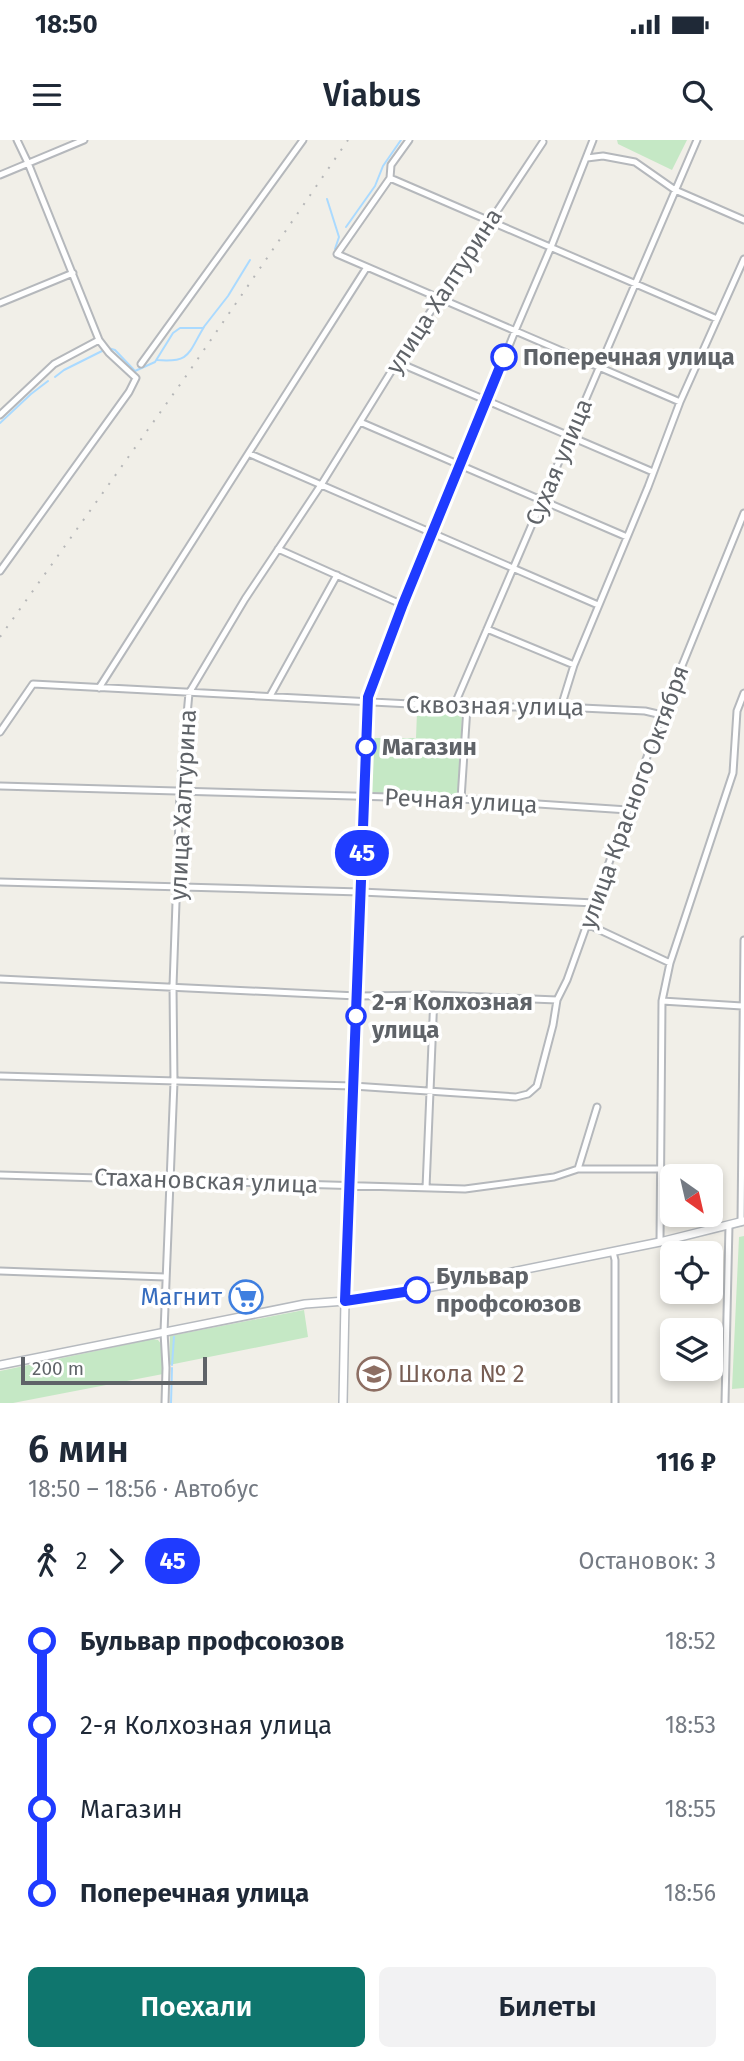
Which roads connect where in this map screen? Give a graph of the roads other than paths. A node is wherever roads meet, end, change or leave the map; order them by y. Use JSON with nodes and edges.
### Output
{"nodes":[{"id":1,"x":17,"y":140,"type":"edge"},
{"id":2,"x":84,"y":140,"type":"edge"},
{"id":3,"x":303,"y":140,"type":"edge"},
{"id":4,"x":409,"y":140,"type":"edge"},
{"id":5,"x":593,"y":140,"type":"edge"},
{"id":6,"x":697,"y":140,"type":"edge"},
{"id":7,"x":543,"y":142,"type":"edge"},
{"id":8,"x":587,"y":158,"type":"junction"},
{"id":9,"x":28,"y":163,"type":"junction"},
{"id":10,"x":0,"y":175,"type":"edge"},
{"id":11,"x":390,"y":178,"type":"junction"},
{"id":12,"x":675,"y":190,"type":"junction"},
{"id":13,"x":744,"y":220,"type":"edge"},
{"id":14,"x":490,"y":221,"type":"junction"},
{"id":15,"x":551,"y":247,"type":"junction"},
{"id":16,"x":744,"y":259,"type":"edge"},
{"id":17,"x":367,"y":267,"type":"junction"},
{"id":18,"x":73,"y":273,"type":"junction"},
{"id":19,"x":635,"y":284,"type":"junction"},
{"id":20,"x":439,"y":299,"type":"junction"},
{"id":21,"x":0,"y":303,"type":"edge"},
{"id":22,"x":717,"y":319,"type":"junction"},
{"id":23,"x":514,"y":331,"type":"junction"},
{"id":24,"x":99,"y":340,"type":"junction"},
{"id":25,"x":397,"y":362,"type":"junction"},
{"id":26,"x":141,"y":364,"type":"dead end"},
{"id":27,"x":599,"y":368,"type":"junction"},
{"id":28,"x":487,"y":400,"type":"junction"},
{"id":29,"x":680,"y":402,"type":"junction"},
{"id":30,"x":0,"y":415,"type":"edge"},
{"id":31,"x":360,"y":422,"type":"junction"},
{"id":32,"x":570,"y":436,"type":"junction"},
{"id":33,"x":250,"y":454,"type":"junction"},
{"id":34,"x":461,"y":466,"type":"junction"},
{"id":35,"x":653,"y":472,"type":"junction"},
{"id":36,"x":321,"y":485,"type":"junction"},
{"id":37,"x":542,"y":500,"type":"junction"},
{"id":38,"x":744,"y":513,"type":"edge"},
{"id":39,"x":432,"y":533,"type":"junction"},
{"id":40,"x":627,"y":537,"type":"junction"},
{"id":41,"x":278,"y":549,"type":"junction"},
{"id":42,"x":513,"y":569,"type":"junction"},
{"id":43,"x":0,"y":571,"type":"edge"},
{"id":44,"x":337,"y":575,"type":"junction"},
{"id":45,"x":403,"y":604,"type":"junction"},
{"id":46,"x":598,"y":606,"type":"junction"},
{"id":47,"x":487,"y":629,"type":"junction"},
{"id":48,"x":574,"y":665,"type":"junction"},
{"id":49,"x":99,"y":688,"type":"junction"},
{"id":50,"x":189,"y":693,"type":"junction"},
{"id":51,"x":744,"y":693,"type":"edge"},
{"id":52,"x":270,"y":696,"type":"junction"},
{"id":53,"x":367,"y":703,"type":"junction"},
{"id":54,"x":454,"y":706,"type":"junction"},
{"id":55,"x":561,"y":707,"type":"junction"},
{"id":56,"x":467,"y":708,"type":"junction"},
{"id":57,"x":662,"y":715,"type":"junction"},
{"id":58,"x":0,"y":732,"type":"edge"},
{"id":59,"x":0,"y":786,"type":"edge"},
{"id":60,"x":180,"y":791,"type":"junction"},
{"id":61,"x":364,"y":797,"type":"junction"},
{"id":62,"x":461,"y":799,"type":"junction"},
{"id":63,"x":628,"y":810,"type":"junction"},
{"id":64,"x":0,"y":882,"type":"edge"},
{"id":65,"x":177,"y":886,"type":"junction"},
{"id":66,"x":361,"y":892,"type":"junction"},
{"id":67,"x":595,"y":903,"type":"junction"},
{"id":68,"x":587,"y":924,"type":"junction"},
{"id":69,"x":744,"y":940,"type":"edge"},
{"id":70,"x":670,"y":962,"type":"junction"},
{"id":71,"x":0,"y":979,"type":"edge"},
{"id":72,"x":173,"y":986,"type":"junction"},
{"id":73,"x":434,"y":995,"type":"junction"},
{"id":74,"x":357,"y":996,"type":"junction"},
{"id":75,"x":557,"y":1000,"type":"junction"},
{"id":76,"x":662,"y":1001,"type":"junction"},
{"id":77,"x":742,"y":1006,"type":"junction"},
{"id":78,"x":0,"y":1076,"type":"edge"},
{"id":79,"x":174,"y":1082,"type":"junction"},
{"id":80,"x":353,"y":1086,"type":"junction"},
{"id":81,"x":429,"y":1092,"type":"junction"},
{"id":82,"x":597,"y":1107,"type":"dead end"},
{"id":83,"x":662,"y":1164,"type":"edge"},
{"id":84,"x":578,"y":1169,"type":"junction"},
{"id":85,"x":660,"y":1169,"type":"edge"},
{"id":86,"x":0,"y":1175,"type":"edge"},
{"id":87,"x":169,"y":1179,"type":"junction"},
{"id":88,"x":350,"y":1187,"type":"junction"},
{"id":89,"x":426,"y":1188,"type":"junction"},
{"id":90,"x":742,"y":1222,"type":"edge"},
{"id":91,"x":729,"y":1225,"type":"junction"},
{"id":92,"x":664,"y":1241,"type":"edge"},
{"id":93,"x":660,"y":1242,"type":"edge"},
{"id":94,"x":613,"y":1252,"type":"junction"},
{"id":95,"x":0,"y":1271,"type":"edge"},
{"id":96,"x":165,"y":1277,"type":"junction"},
{"id":97,"x":345,"y":1301,"type":"junction"},
{"id":98,"x":164,"y":1332,"type":"junction"},
{"id":99,"x":0,"y":1365,"type":"edge"},
{"id":100,"x":165,"y":1403,"type":"edge"},
{"id":101,"x":343,"y":1403,"type":"edge"},
{"id":102,"x":615,"y":1403,"type":"edge"},
{"id":103,"x":725,"y":1403,"type":"edge"}],
"edges":[{"from":1,"to":9,"type":"street"},
{"from":2,"to":9,"type":"street"},
{"from":3,"to":26,"type":"street"},
{"from":4,"to":11,"type":"street"},
{"from":5,"to":8,"type":"street"},
{"from":6,"to":12,"type":"street","name":"Сухая улица"},
{"from":7,"to":14,"type":"street","name":"улица Халтурина"},
{"from":8,"to":12,"type":"street"},
{"from":8,"to":15,"type":"street"},
{"from":9,"to":10,"type":"street"},
{"from":9,"to":18,"type":"street"},
{"from":11,"to":14,"type":"street"},
{"from":11,"to":17,"type":"street"},
{"from":12,"to":13,"type":"street"},
{"from":12,"to":19,"type":"street","name":"Сухая улица"},
{"from":14,"to":15,"type":"street"},
{"from":14,"to":20,"type":"street","name":"улица Халтурина"},
{"from":15,"to":19,"type":"street"},
{"from":15,"to":23,"type":"street"},
{"from":16,"to":22,"type":"street"},
{"from":17,"to":20,"type":"street"},
{"from":17,"to":33,"type":"street"},
{"from":18,"to":21,"type":"street"},
{"from":18,"to":24,"type":"street"},
{"from":19,"to":22,"type":"street"},
{"from":19,"to":27,"type":"street","name":"Сухая улица"},
{"from":20,"to":23,"type":"street"},
{"from":20,"to":25,"type":"street","name":"улица Халтурина"},
{"from":22,"to":29,"type":"street"},
{"from":23,"to":27,"type":"street"},
{"from":23,"to":28,"type":"street"},
{"from":24,"to":30,"type":"street"},
{"from":24,"to":43,"type":"street"},
{"from":25,"to":28,"type":"street"},
{"from":25,"to":31,"type":"street","name":"улица Халтурина"},
{"from":27,"to":29,"type":"street"},
{"from":27,"to":32,"type":"street","name":"Сухая улица"},
{"from":28,"to":32,"type":"street"},
{"from":28,"to":34,"type":"street"},
{"from":29,"to":35,"type":"street"},
{"from":31,"to":34,"type":"street"},
{"from":31,"to":36,"type":"street","name":"улица Халтурина"},
{"from":32,"to":35,"type":"street"},
{"from":32,"to":37,"type":"street","name":"Сухая улица"},
{"from":33,"to":36,"type":"street"},
{"from":33,"to":49,"type":"street"},
{"from":34,"to":37,"type":"street"},
{"from":34,"to":39,"type":"street"},
{"from":35,"to":40,"type":"street"},
{"from":36,"to":39,"type":"street"},
{"from":36,"to":41,"type":"street","name":"улица Халтурина"},
{"from":37,"to":40,"type":"street"},
{"from":37,"to":42,"type":"street","name":"Сухая улица"},
{"from":38,"to":57,"type":"street","name":"улица Красного Октября"},
{"from":39,"to":42,"type":"street"},
{"from":39,"to":45,"type":"street"},
{"from":40,"to":46,"type":"street"},
{"from":41,"to":44,"type":"street"},
{"from":41,"to":50,"type":"street","name":"улица Халтурина"},
{"from":42,"to":46,"type":"street"},
{"from":42,"to":47,"type":"street","name":"Сухая улица"},
{"from":44,"to":45,"type":"street"},
{"from":44,"to":52,"type":"street"},
{"from":45,"to":53,"type":"street"},
{"from":46,"to":48,"type":"street"},
{"from":47,"to":48,"type":"street"},
{"from":47,"to":54,"type":"street","name":"Сухая улица"},
{"from":48,"to":55,"type":"street"},
{"from":49,"to":50,"type":"street","name":"Сквозная улица"},
{"from":49,"to":58,"type":"street","name":"Сквозная улица"},
{"from":50,"to":52,"type":"street","name":"Сквозная улица"},
{"from":50,"to":60,"type":"street","name":"улица Халтурина"},
{"from":51,"to":70,"type":"street"},
{"from":52,"to":53,"type":"street","name":"Сквозная улица"},
{"from":53,"to":54,"type":"street","name":"Сквозная улица"},
{"from":53,"to":61,"type":"street"},
{"from":54,"to":56,"type":"street","name":"Сквозная улица"},
{"from":55,"to":56,"type":"street","name":"Сквозная улица"},
{"from":55,"to":57,"type":"street","name":"Сквозная улица"},
{"from":56,"to":62,"type":"street"},
{"from":57,"to":63,"type":"street","name":"улица Красного Октября"},
{"from":59,"to":60,"type":"street","name":"Речная улица"},
{"from":60,"to":61,"type":"street","name":"Речная улица"},
{"from":60,"to":65,"type":"street","name":"улица Халтурина"},
{"from":61,"to":62,"type":"street","name":"Речная улица"},
{"from":61,"to":66,"type":"street"},
{"from":62,"to":63,"type":"street","name":"Речная улица"},
{"from":63,"to":67,"type":"street","name":"улица Красного Октября"},
{"from":64,"to":65,"type":"street"},
{"from":65,"to":66,"type":"street"},
{"from":65,"to":72,"type":"street","name":"улица Халтурина"},
{"from":66,"to":67,"type":"street"},
{"from":66,"to":74,"type":"street"},
{"from":67,"to":68,"type":"street","name":"улица Красного Октября"},
{"from":68,"to":70,"type":"street"},
{"from":68,"to":75,"type":"street","name":"улица Красного Октября"},
{"from":69,"to":77,"type":"street"},
{"from":70,"to":76,"type":"street"},
{"from":71,"to":72,"type":"street"},
{"from":72,"to":74,"type":"street"},
{"from":72,"to":79,"type":"street","name":"улица Халтурина"},
{"from":73,"to":74,"type":"street"},
{"from":73,"to":75,"type":"street"},
{"from":73,"to":81,"type":"street"},
{"from":74,"to":80,"type":"street"},
{"from":75,"to":81,"type":"street","name":"улица Красного Октября"},
{"from":76,"to":77,"type":"street"},
{"from":76,"to":83,"type":"street"},
{"from":77,"to":90,"type":"street"},
{"from":78,"to":79,"type":"street"},
{"from":79,"to":80,"type":"street"},
{"from":79,"to":87,"type":"street","name":"улица Халтурина"},
{"from":80,"to":81,"type":"street"},
{"from":80,"to":88,"type":"street"},
{"from":81,"to":89,"type":"street"},
{"from":82,"to":84,"type":"street"},
{"from":84,"to":85,"type":"street","name":"Стахановская улица"},
{"from":84,"to":89,"type":"street","name":"Стахановская улица"},
{"from":86,"to":87,"type":"street","name":"Стахановская улица"},
{"from":87,"to":88,"type":"street","name":"Стахановская улица"},
{"from":87,"to":96,"type":"street","name":"улица Халтурина"},
{"from":88,"to":89,"type":"street","name":"Стахановская улица"},
{"from":88,"to":97,"type":"street"},
{"from":90,"to":91,"type":"main road"},
{"from":91,"to":92,"type":"main road"},
{"from":91,"to":103,"type":"street"},
{"from":93,"to":94,"type":"main road"},
{"from":94,"to":97,"type":"main road"},
{"from":94,"to":102,"type":"street"},
{"from":95,"to":96,"type":"street"},
{"from":96,"to":98,"type":"street","name":"улица Халтурина"},
{"from":97,"to":98,"type":"main road"},
{"from":97,"to":101,"type":"main road"},
{"from":98,"to":99,"type":"main road"},
{"from":98,"to":100,"type":"street","name":"улица Халтурина"}]}
